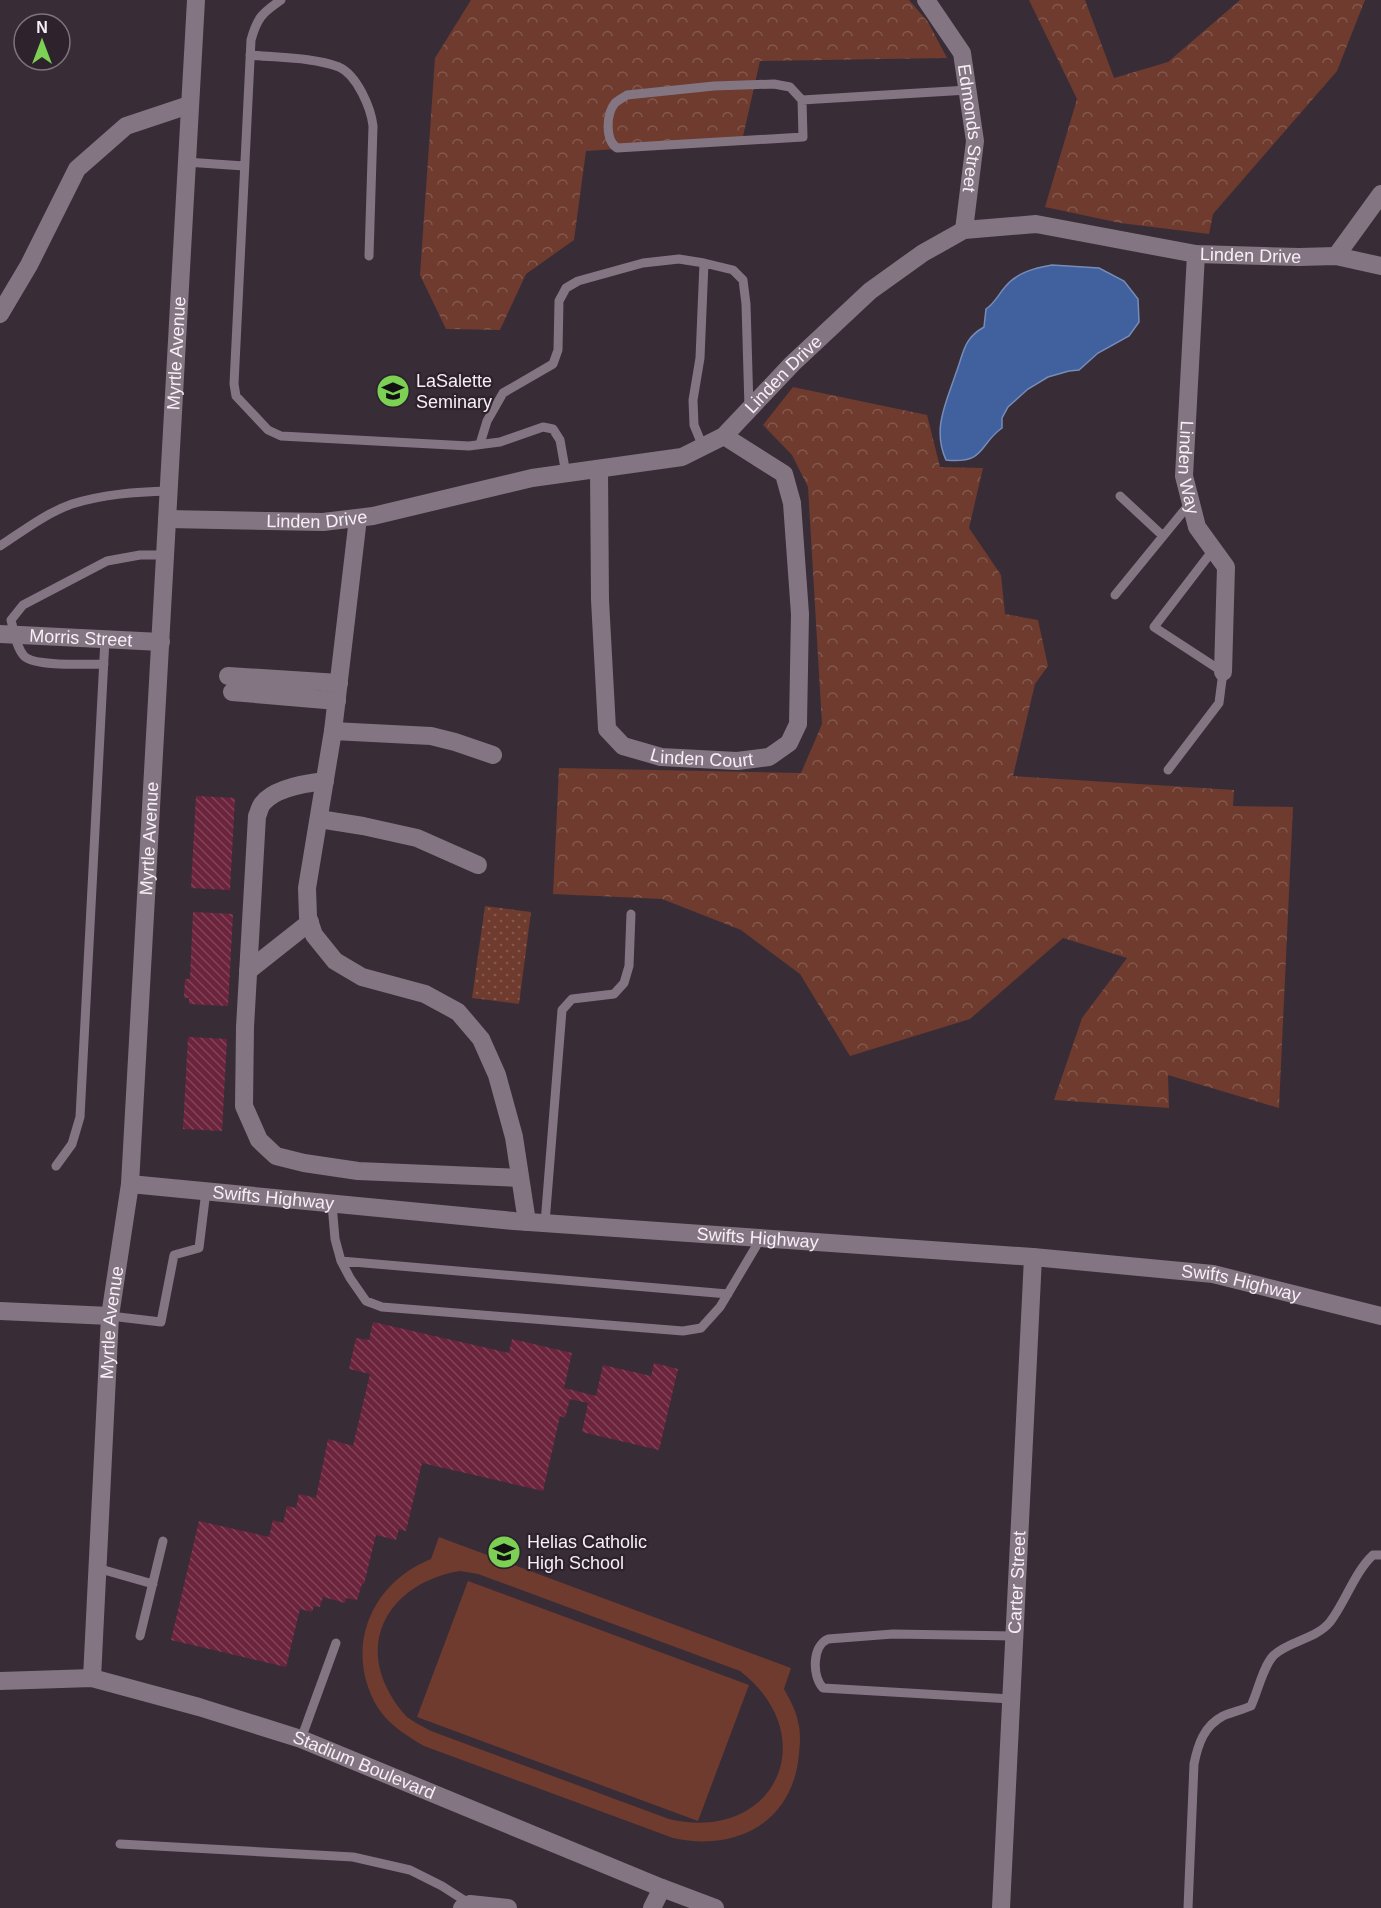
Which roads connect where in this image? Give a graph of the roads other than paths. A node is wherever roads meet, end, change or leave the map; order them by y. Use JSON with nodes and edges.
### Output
{"nodes":[{"id":1,"x":196,"y":0,"type":"edge"},
{"id":2,"x":281,"y":0,"type":"edge"},
{"id":3,"x":926,"y":0,"type":"edge"},
{"id":4,"x":250,"y":55,"type":"junction"},
{"id":5,"x":968,"y":90,"type":"junction"},
{"id":6,"x":802,"y":100,"type":"junction"},
{"id":7,"x":189,"y":105,"type":"junction"},
{"id":8,"x":186,"y":162,"type":"junction"},
{"id":9,"x":244,"y":166,"type":"junction"},
{"id":10,"x":1381,"y":194,"type":"edge"},
{"id":11,"x":964,"y":230,"type":"junction"},
{"id":12,"x":1196,"y":254,"type":"junction"},
{"id":13,"x":369,"y":256,"type":"dead end"},
{"id":14,"x":1336,"y":256,"type":"junction"},
{"id":15,"x":704,"y":263,"type":"junction"},
{"id":16,"x":1381,"y":266,"type":"edge"},
{"id":17,"x":0,"y":314,"type":"edge"},
{"id":18,"x":749,"y":410,"type":"junction"},
{"id":19,"x":724,"y":436,"type":"junction"},
{"id":20,"x":480,"y":444,"type":"junction"},
{"id":21,"x":703,"y":447,"type":"junction"},
{"id":22,"x":599,"y":470,"type":"junction"},
{"id":23,"x":566,"y":474,"type":"junction"},
{"id":24,"x":169,"y":491,"type":"junction"},
{"id":25,"x":1120,"y":496,"type":"dead end"},
{"id":26,"x":1191,"y":502,"type":"junction"},
{"id":27,"x":358,"y":518,"type":"junction"},
{"id":28,"x":167,"y":519,"type":"junction"},
{"id":29,"x":1163,"y":536,"type":"junction"},
{"id":30,"x":0,"y":546,"type":"edge"},
{"id":31,"x":1213,"y":549,"type":"junction"},
{"id":32,"x":165,"y":555,"type":"junction"},
{"id":33,"x":1115,"y":595,"type":"dead end"},
{"id":34,"x":8,"y":635,"type":"edge"},
{"id":35,"x":105,"y":639,"type":"junction"},
{"id":36,"x":161,"y":642,"type":"junction"},
{"id":37,"x":104,"y":664,"type":"junction"},
{"id":38,"x":1223,"y":672,"type":"junction"},
{"id":39,"x":230,"y":684,"type":"dead end"},
{"id":40,"x":338,"y":692,"type":"junction"},
{"id":41,"x":333,"y":731,"type":"junction"},
{"id":42,"x":492,"y":755,"type":"dead end"},
{"id":43,"x":1168,"y":770,"type":"dead end"},
{"id":44,"x":325,"y":781,"type":"junction"},
{"id":45,"x":319,"y":819,"type":"junction"},
{"id":46,"x":478,"y":865,"type":"dead end"},
{"id":47,"x":631,"y":914,"type":"dead end"},
{"id":48,"x":310,"y":922,"type":"junction"},
{"id":49,"x":248,"y":971,"type":"junction"},
{"id":50,"x":56,"y":1166,"type":"dead end"},
{"id":51,"x":520,"y":1178,"type":"junction"},
{"id":52,"x":130,"y":1184,"type":"junction"},
{"id":53,"x":206,"y":1191,"type":"junction"},
{"id":54,"x":332,"y":1204,"type":"junction"},
{"id":55,"x":536,"y":1223,"type":"junction"},
{"id":56,"x":762,"y":1238,"type":"junction"},
{"id":57,"x":1033,"y":1257,"type":"junction"},
{"id":58,"x":341,"y":1261,"type":"junction"},
{"id":59,"x":728,"y":1294,"type":"junction"},
{"id":60,"x":0,"y":1311,"type":"edge"},
{"id":61,"x":110,"y":1316,"type":"junction"},
{"id":62,"x":1381,"y":1316,"type":"edge"},
{"id":63,"x":164,"y":1541,"type":"dead end"},
{"id":64,"x":1381,"y":1555,"type":"edge"},
{"id":65,"x":98,"y":1568,"type":"junction"},
{"id":66,"x":153,"y":1584,"type":"junction"},
{"id":67,"x":140,"y":1636,"type":"dead end"},
{"id":68,"x":1015,"y":1636,"type":"junction"},
{"id":69,"x":336,"y":1643,"type":"dead end"},
{"id":70,"x":92,"y":1678,"type":"junction"},
{"id":71,"x":0,"y":1681,"type":"edge"},
{"id":72,"x":1011,"y":1699,"type":"junction"},
{"id":73,"x":301,"y":1739,"type":"junction"},
{"id":74,"x":120,"y":1844,"type":"dead end"},
{"id":75,"x":662,"y":1888,"type":"junction"},
{"id":76,"x":467,"y":1907,"type":"edge"},
{"id":77,"x":508,"y":1908,"type":"edge"},
{"id":78,"x":652,"y":1908,"type":"edge"},
{"id":79,"x":715,"y":1908,"type":"edge"},
{"id":80,"x":1001,"y":1908,"type":"edge"},
{"id":81,"x":1188,"y":1908,"type":"edge"}],
"edges":[{"from":1,"to":7,"type":"street","name":"Myrtle Avenue"},
{"from":2,"to":4,"type":"lane"},
{"from":3,"to":5,"type":"street","name":"Edmonds Street"},
{"from":4,"to":9,"type":"lane"},
{"from":4,"to":13,"type":"lane"},
{"from":5,"to":6,"type":"lane"},
{"from":5,"to":11,"type":"street","name":"Edmonds Street"},
{"from":6,"to":6,"type":"lane"},
{"from":7,"to":8,"type":"street","name":"Myrtle Avenue"},
{"from":7,"to":17,"type":"street"},
{"from":8,"to":9,"type":"lane"},
{"from":8,"to":24,"type":"street","name":"Myrtle Avenue"},
{"from":9,"to":20,"type":"lane"},
{"from":10,"to":14,"type":"street"},
{"from":11,"to":12,"type":"street","name":"Linden Drive"},
{"from":11,"to":18,"type":"street","name":"Linden Drive"},
{"from":12,"to":14,"type":"street","name":"Linden Drive"},
{"from":12,"to":26,"type":"street","name":"Linden Way"},
{"from":14,"to":16,"type":"street","name":"Linden Drive"},
{"from":15,"to":18,"type":"lane"},
{"from":15,"to":20,"type":"lane"},
{"from":15,"to":21,"type":"lane"},
{"from":18,"to":19,"type":"street","name":"Linden Drive"},
{"from":19,"to":21,"type":"street","name":"Linden Drive"},
{"from":19,"to":22,"type":"street","name":"Linden Court"},
{"from":20,"to":23,"type":"lane"},
{"from":21,"to":22,"type":"street","name":"Linden Drive"},
{"from":22,"to":23,"type":"street","name":"Linden Drive"},
{"from":23,"to":27,"type":"street","name":"Linden Drive"},
{"from":24,"to":28,"type":"street","name":"Myrtle Avenue"},
{"from":24,"to":30,"type":"lane"},
{"from":25,"to":29,"type":"lane"},
{"from":26,"to":29,"type":"lane"},
{"from":26,"to":31,"type":"street","name":"Linden Way"},
{"from":27,"to":28,"type":"street","name":"Linden Drive"},
{"from":27,"to":40,"type":"street"},
{"from":28,"to":32,"type":"street","name":"Myrtle Avenue"},
{"from":29,"to":33,"type":"lane"},
{"from":31,"to":38,"type":"street","name":"Linden Way"},
{"from":31,"to":38,"type":"lane"},
{"from":32,"to":34,"type":"lane"},
{"from":32,"to":36,"type":"street","name":"Myrtle Avenue"},
{"from":34,"to":35,"type":"street","name":"Morris Street"},
{"from":34,"to":37,"type":"lane"},
{"from":35,"to":36,"type":"street","name":"Morris Street"},
{"from":35,"to":37,"type":"lane"},
{"from":36,"to":52,"type":"street","name":"Myrtle Avenue"},
{"from":37,"to":50,"type":"lane"},
{"from":38,"to":43,"type":"lane"},
{"from":39,"to":40,"type":"street"},
{"from":40,"to":41,"type":"street"},
{"from":41,"to":42,"type":"street"},
{"from":41,"to":44,"type":"street"},
{"from":44,"to":45,"type":"street"},
{"from":44,"to":49,"type":"street"},
{"from":45,"to":46,"type":"street"},
{"from":45,"to":48,"type":"street"},
{"from":47,"to":55,"type":"lane"},
{"from":48,"to":49,"type":"street"},
{"from":48,"to":51,"type":"street"},
{"from":49,"to":51,"type":"street"},
{"from":51,"to":55,"type":"street"},
{"from":52,"to":53,"type":"street","name":"Swifts Highway"},
{"from":52,"to":61,"type":"street","name":"Myrtle Avenue"},
{"from":53,"to":54,"type":"street","name":"Swifts Highway"},
{"from":53,"to":61,"type":"lane"},
{"from":54,"to":55,"type":"street","name":"Swifts Highway"},
{"from":54,"to":58,"type":"lane"},
{"from":55,"to":56,"type":"street","name":"Swifts Highway"},
{"from":56,"to":57,"type":"street","name":"Swifts Highway"},
{"from":56,"to":59,"type":"lane"},
{"from":57,"to":62,"type":"street","name":"Swifts Highway"},
{"from":57,"to":68,"type":"street","name":"Carter Street"},
{"from":58,"to":59,"type":"lane"},
{"from":58,"to":59,"type":"lane"},
{"from":60,"to":61,"type":"street"},
{"from":61,"to":65,"type":"street","name":"Myrtle Avenue"},
{"from":63,"to":66,"type":"lane"},
{"from":64,"to":81,"type":"lane"},
{"from":65,"to":66,"type":"lane"},
{"from":65,"to":70,"type":"street","name":"Myrtle Avenue"},
{"from":66,"to":67,"type":"lane"},
{"from":68,"to":72,"type":"street","name":"Carter Street"},
{"from":68,"to":72,"type":"lane"},
{"from":69,"to":73,"type":"lane"},
{"from":70,"to":71,"type":"street","name":"Stadium Boulevard"},
{"from":70,"to":73,"type":"street","name":"Stadium Boulevard"},
{"from":72,"to":80,"type":"street","name":"Carter Street"},
{"from":73,"to":75,"type":"street","name":"Stadium Boulevard"},
{"from":74,"to":76,"type":"lane"},
{"from":75,"to":78,"type":"street"},
{"from":75,"to":79,"type":"street","name":"Stadium Boulevard"},
{"from":76,"to":77,"type":"street"}]}
